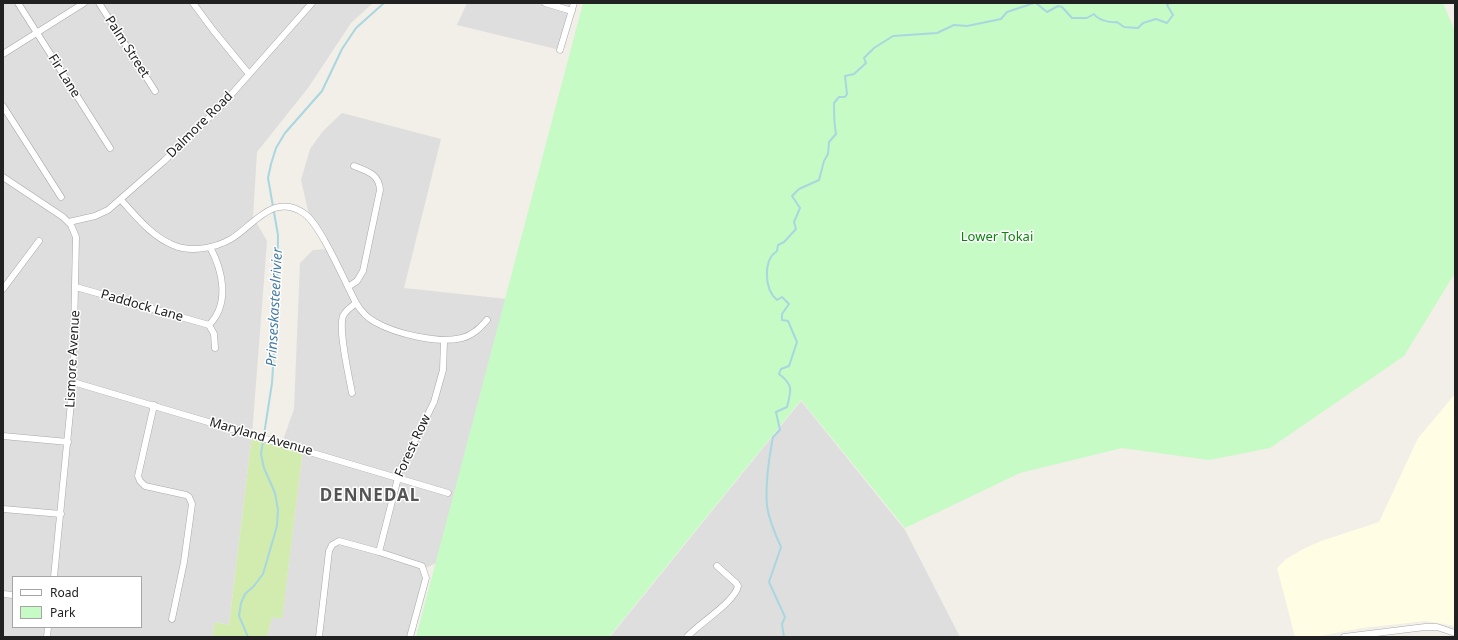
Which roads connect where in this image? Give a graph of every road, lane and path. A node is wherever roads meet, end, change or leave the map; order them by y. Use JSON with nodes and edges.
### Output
{"nodes":[{"id":1,"x":18,"y":3,"type":"edge"},
{"id":2,"x":84,"y":3,"type":"edge"},
{"id":3,"x":99,"y":3,"type":"edge"},
{"id":4,"x":193,"y":3,"type":"edge"},
{"id":5,"x":312,"y":3,"type":"edge"},
{"id":6,"x":545,"y":3,"type":"edge"},
{"id":7,"x":574,"y":3,"type":"edge"},
{"id":8,"x":572,"y":11,"type":"junction"},
{"id":9,"x":37,"y":33,"type":"junction"},
{"id":10,"x":560,"y":50,"type":"dead end"},
{"id":11,"x":3,"y":54,"type":"edge"},
{"id":12,"x":248,"y":74,"type":"junction"},
{"id":13,"x":155,"y":91,"type":"dead end"},
{"id":14,"x":3,"y":106,"type":"edge"},
{"id":15,"x":110,"y":148,"type":"dead end"},
{"id":16,"x":354,"y":166,"type":"dead end"},
{"id":17,"x":3,"y":177,"type":"edge"},
{"id":18,"x":61,"y":197,"type":"dead end"},
{"id":19,"x":121,"y":200,"type":"junction"},
{"id":20,"x":69,"y":222,"type":"junction"},
{"id":21,"x":39,"y":241,"type":"dead end"},
{"id":22,"x":210,"y":247,"type":"junction"},
{"id":23,"x":5,"y":281,"type":"edge"},
{"id":24,"x":76,"y":287,"type":"junction"},
{"id":25,"x":348,"y":287,"type":"junction"},
{"id":26,"x":3,"y":289,"type":"edge"},
{"id":27,"x":356,"y":303,"type":"junction"},
{"id":28,"x":487,"y":320,"type":"dead end"},
{"id":29,"x":209,"y":326,"type":"junction"},
{"id":30,"x":444,"y":341,"type":"junction"},
{"id":31,"x":215,"y":348,"type":"dead end"},
{"id":32,"x":73,"y":382,"type":"junction"},
{"id":33,"x":352,"y":393,"type":"dead end"},
{"id":34,"x":154,"y":405,"type":"junction"},
{"id":35,"x":3,"y":436,"type":"edge"},
{"id":36,"x":68,"y":442,"type":"junction"},
{"id":37,"x":397,"y":477,"type":"junction"},
{"id":38,"x":448,"y":493,"type":"dead end"},
{"id":39,"x":3,"y":509,"type":"edge"},
{"id":40,"x":61,"y":514,"type":"junction"},
{"id":41,"x":380,"y":552,"type":"junction"},
{"id":42,"x":717,"y":566,"type":"dead end"},
{"id":43,"x":54,"y":576,"type":"edge"},
{"id":44,"x":172,"y":619,"type":"dead end"},
{"id":45,"x":1455,"y":633,"type":"edge"},
{"id":46,"x":1360,"y":636,"type":"edge"},
{"id":47,"x":319,"y":637,"type":"edge"},
{"id":48,"x":410,"y":637,"type":"edge"},
{"id":49,"x":686,"y":637,"type":"edge"},
{"id":50,"x":1344,"y":637,"type":"edge"}],
"edges":[{"from":1,"to":9,"type":"street","name":"Fir Lane"},
{"from":2,"to":9,"type":"street"},
{"from":3,"to":13,"type":"street","name":"Palm Street"},
{"from":4,"to":12,"type":"street"},
{"from":5,"to":12,"type":"street","name":"Dalmore Road"},
{"from":6,"to":8,"type":"street"},
{"from":7,"to":8,"type":"street"},
{"from":8,"to":10,"type":"street"},
{"from":9,"to":11,"type":"street"},
{"from":9,"to":15,"type":"street","name":"Fir Lane"},
{"from":12,"to":19,"type":"street","name":"Dalmore Road"},
{"from":14,"to":18,"type":"street"},
{"from":16,"to":25,"type":"street"},
{"from":17,"to":20,"type":"street"},
{"from":19,"to":20,"type":"street","name":"Dalmore Road"},
{"from":19,"to":22,"type":"street"},
{"from":20,"to":24,"type":"street","name":"Lismore Avenue"},
{"from":21,"to":23,"type":"street"},
{"from":22,"to":25,"type":"street"},
{"from":22,"to":29,"type":"street"},
{"from":23,"to":26,"type":"street"},
{"from":24,"to":29,"type":"street","name":"Paddock Lane"},
{"from":24,"to":32,"type":"street","name":"Lismore Avenue"},
{"from":25,"to":27,"type":"street"},
{"from":27,"to":30,"type":"street"},
{"from":27,"to":33,"type":"street"},
{"from":28,"to":30,"type":"street"},
{"from":29,"to":31,"type":"street"},
{"from":30,"to":37,"type":"street","name":"Forest Row"},
{"from":32,"to":34,"type":"street","name":"Maryland Avenue"},
{"from":32,"to":36,"type":"street","name":"Lismore Avenue"},
{"from":34,"to":37,"type":"street","name":"Maryland Avenue"},
{"from":34,"to":44,"type":"street"},
{"from":35,"to":36,"type":"street"},
{"from":36,"to":40,"type":"street","name":"Lismore Avenue"},
{"from":37,"to":38,"type":"street","name":"Maryland Avenue"},
{"from":37,"to":41,"type":"street","name":"Forest Row"},
{"from":39,"to":40,"type":"street"},
{"from":40,"to":43,"type":"street","name":"Lismore Avenue"},
{"from":41,"to":47,"type":"street"},
{"from":41,"to":48,"type":"street"},
{"from":42,"to":49,"type":"street"},
{"from":45,"to":46,"type":"street"},
{"from":46,"to":50,"type":"street"}]}
